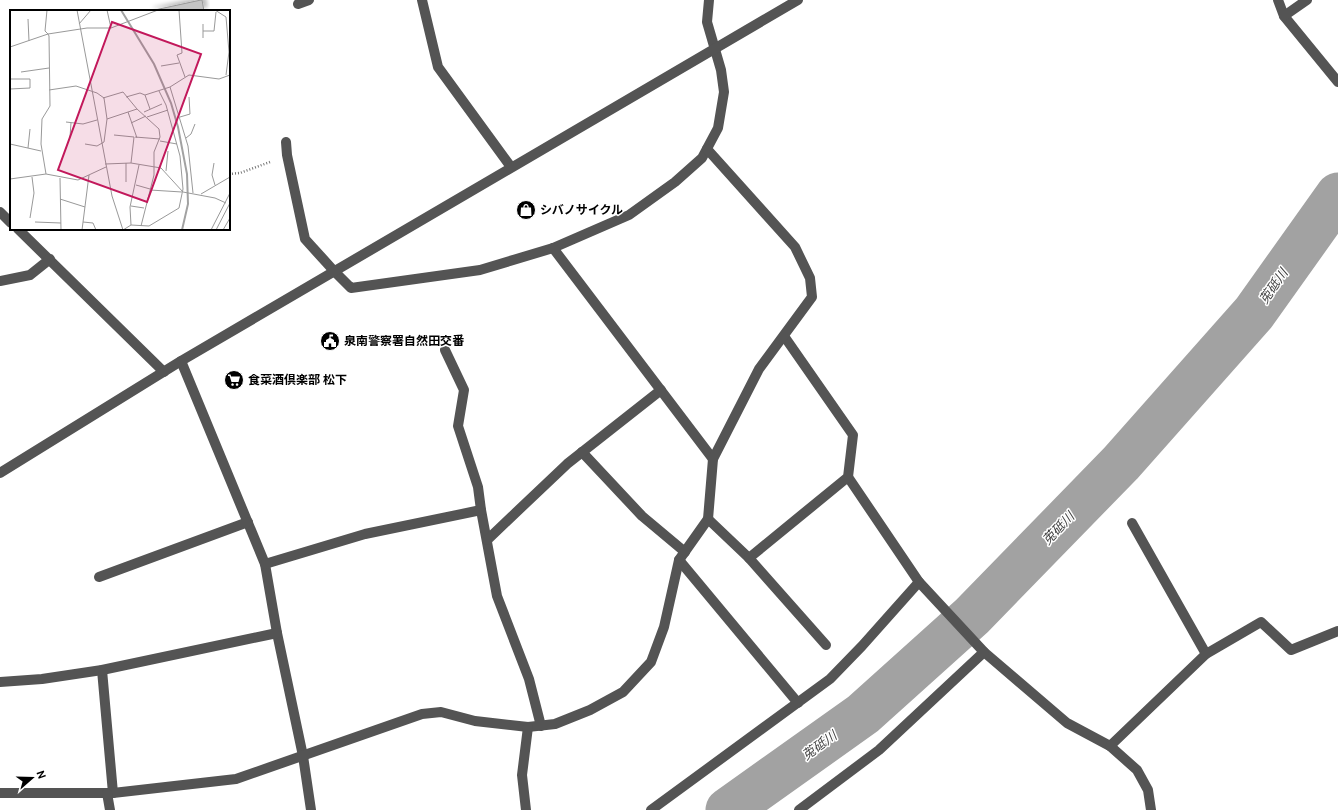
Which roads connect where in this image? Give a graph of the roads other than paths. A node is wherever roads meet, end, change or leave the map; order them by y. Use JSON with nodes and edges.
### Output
{"nodes":[{"id":1,"x":309,"y":0,"type":"edge"},
{"id":2,"x":422,"y":0,"type":"edge"},
{"id":3,"x":709,"y":0,"type":"edge"},
{"id":4,"x":798,"y":0,"type":"edge"},
{"id":5,"x":1278,"y":0,"type":"edge"},
{"id":6,"x":1307,"y":0,"type":"edge"},
{"id":7,"x":298,"y":4,"type":"dead end"},
{"id":8,"x":1284,"y":16,"type":"junction"},
{"id":9,"x":715,"y":48,"type":"junction"},
{"id":10,"x":1338,"y":82,"type":"edge"},
{"id":11,"x":286,"y":142,"type":"dead end"},
{"id":12,"x":707,"y":149,"type":"junction"},
{"id":13,"x":511,"y":167,"type":"junction"},
{"id":14,"x":0,"y":212,"type":"edge"},
{"id":15,"x":10,"y":222,"type":"edge"},
{"id":16,"x":19,"y":230,"type":"edge"},
{"id":17,"x":553,"y":248,"type":"junction"},
{"id":18,"x":50,"y":259,"type":"junction"},
{"id":19,"x":334,"y":272,"type":"junction"},
{"id":20,"x":0,"y":281,"type":"edge"},
{"id":21,"x":784,"y":336,"type":"junction"},
{"id":22,"x":445,"y":350,"type":"dead end"},
{"id":23,"x":181,"y":361,"type":"junction"},
{"id":24,"x":164,"y":372,"type":"junction"},
{"id":25,"x":661,"y":390,"type":"junction"},
{"id":26,"x":582,"y":452,"type":"junction"},
{"id":27,"x":713,"y":459,"type":"junction"},
{"id":28,"x":0,"y":473,"type":"edge"},
{"id":29,"x":848,"y":477,"type":"junction"},
{"id":30,"x":481,"y":510,"type":"junction"},
{"id":31,"x":708,"y":519,"type":"junction"},
{"id":32,"x":248,"y":522,"type":"junction"},
{"id":33,"x":1132,"y":523,"type":"dead end"},
{"id":34,"x":487,"y":540,"type":"junction"},
{"id":35,"x":682,"y":556,"type":"junction"},
{"id":36,"x":749,"y":558,"type":"junction"},
{"id":37,"x":265,"y":564,"type":"junction"},
{"id":38,"x":99,"y":578,"type":"dead end"},
{"id":39,"x":919,"y":582,"type":"junction"},
{"id":40,"x":1338,"y":631,"type":"edge"},
{"id":41,"x":277,"y":633,"type":"junction"},
{"id":42,"x":826,"y":645,"type":"dead end"},
{"id":43,"x":984,"y":652,"type":"junction"},
{"id":44,"x":1206,"y":654,"type":"junction"},
{"id":45,"x":102,"y":670,"type":"junction"},
{"id":46,"x":0,"y":682,"type":"edge"},
{"id":47,"x":798,"y":703,"type":"junction"},
{"id":48,"x":541,"y":726,"type":"junction"},
{"id":49,"x":528,"y":727,"type":"junction"},
{"id":50,"x":1110,"y":746,"type":"junction"},
{"id":51,"x":303,"y":756,"type":"junction"},
{"id":52,"x":0,"y":793,"type":"edge"},
{"id":53,"x":110,"y":793,"type":"junction"},
{"id":54,"x":110,"y":810,"type":"edge"},
{"id":55,"x":311,"y":810,"type":"edge"},
{"id":56,"x":526,"y":810,"type":"edge"},
{"id":57,"x":651,"y":810,"type":"edge"},
{"id":58,"x":799,"y":810,"type":"edge"},
{"id":59,"x":1152,"y":810,"type":"edge"}],
"edges":[{"from":1,"to":7,"type":"street"},
{"from":2,"to":13,"type":"street"},
{"from":3,"to":9,"type":"street"},
{"from":4,"to":9,"type":"street"},
{"from":5,"to":8,"type":"street"},
{"from":6,"to":8,"type":"street"},
{"from":8,"to":10,"type":"street"},
{"from":9,"to":12,"type":"street"},
{"from":9,"to":13,"type":"street"},
{"from":11,"to":19,"type":"street"},
{"from":12,"to":17,"type":"street"},
{"from":12,"to":21,"type":"street"},
{"from":13,"to":19,"type":"street"},
{"from":14,"to":15,"type":"street"},
{"from":16,"to":18,"type":"street"},
{"from":17,"to":19,"type":"street"},
{"from":17,"to":25,"type":"street"},
{"from":18,"to":20,"type":"street"},
{"from":18,"to":24,"type":"street"},
{"from":19,"to":23,"type":"street"},
{"from":21,"to":27,"type":"street"},
{"from":21,"to":29,"type":"street"},
{"from":22,"to":30,"type":"street"},
{"from":23,"to":24,"type":"street"},
{"from":23,"to":32,"type":"street"},
{"from":24,"to":28,"type":"street"},
{"from":25,"to":26,"type":"street"},
{"from":25,"to":27,"type":"street"},
{"from":26,"to":34,"type":"street"},
{"from":26,"to":35,"type":"street"},
{"from":27,"to":31,"type":"street"},
{"from":29,"to":36,"type":"street"},
{"from":29,"to":39,"type":"street"},
{"from":30,"to":34,"type":"street"},
{"from":30,"to":37,"type":"street"},
{"from":31,"to":35,"type":"street"},
{"from":31,"to":36,"type":"street"},
{"from":32,"to":37,"type":"street"},
{"from":32,"to":38,"type":"street"},
{"from":33,"to":44,"type":"street"},
{"from":34,"to":48,"type":"street"},
{"from":35,"to":47,"type":"street"},
{"from":35,"to":48,"type":"street"},
{"from":36,"to":42,"type":"street"},
{"from":37,"to":41,"type":"street"},
{"from":39,"to":43,"type":"street"},
{"from":39,"to":47,"type":"street"},
{"from":40,"to":44,"type":"street"},
{"from":41,"to":45,"type":"street"},
{"from":41,"to":51,"type":"street"},
{"from":43,"to":50,"type":"street"},
{"from":43,"to":58,"type":"street"},
{"from":44,"to":50,"type":"street"},
{"from":45,"to":46,"type":"street"},
{"from":45,"to":53,"type":"street"},
{"from":47,"to":57,"type":"street"},
{"from":48,"to":49,"type":"street"},
{"from":49,"to":51,"type":"street"},
{"from":49,"to":56,"type":"street"},
{"from":50,"to":59,"type":"street"},
{"from":51,"to":53,"type":"street"},
{"from":51,"to":55,"type":"street"},
{"from":52,"to":53,"type":"street"},
{"from":53,"to":54,"type":"street"}]}
